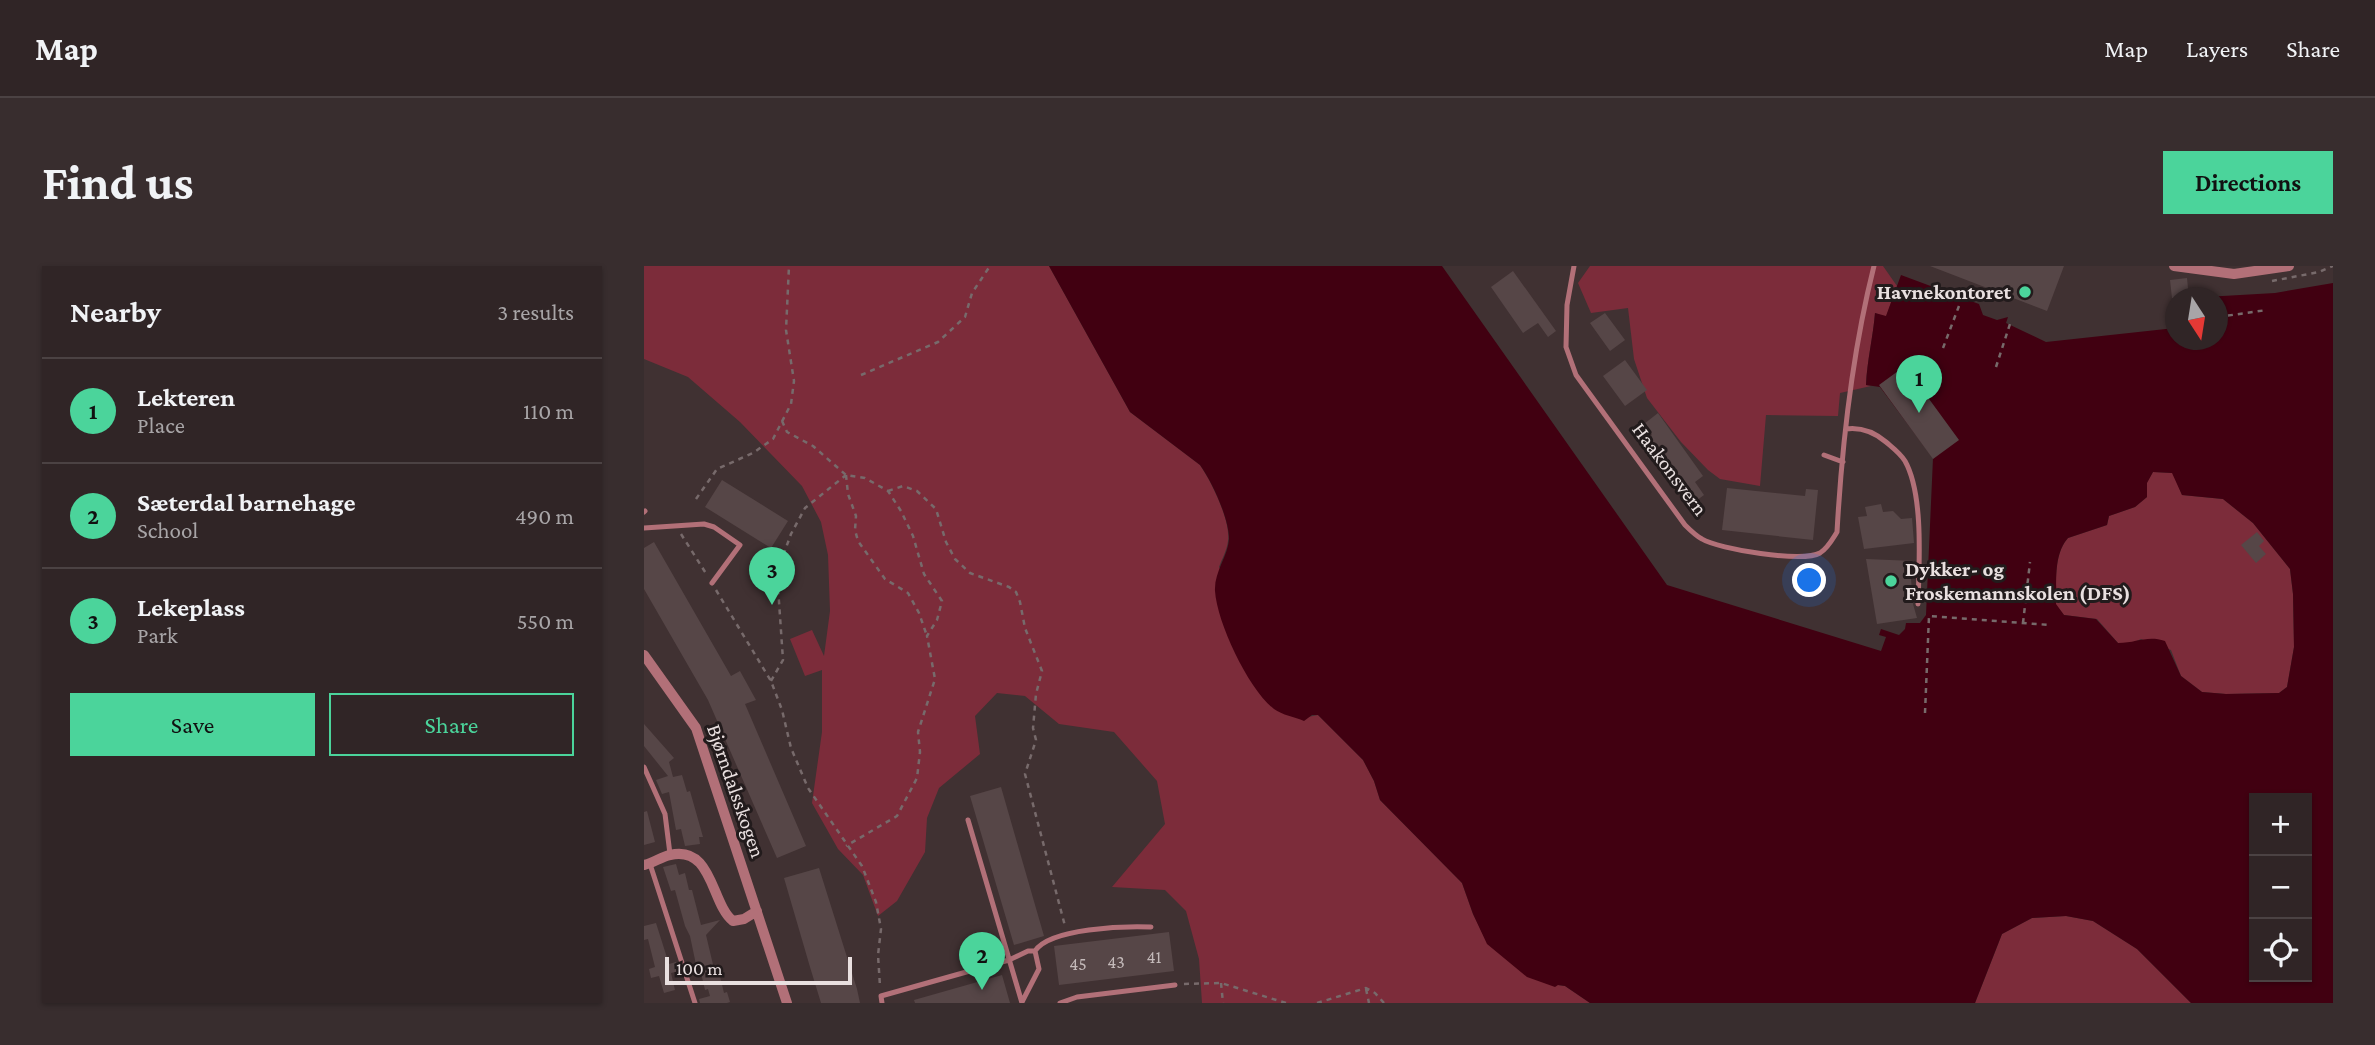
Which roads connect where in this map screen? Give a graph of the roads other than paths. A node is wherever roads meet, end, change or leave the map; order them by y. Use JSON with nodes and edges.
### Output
{"nodes":[{"id":1,"x":1574,"y":266,"type":"edge"},
{"id":2,"x":1874,"y":266,"type":"edge"},
{"id":3,"x":2174,"y":266,"type":"edge"},
{"id":4,"x":2289,"y":266,"type":"edge"},
{"id":5,"x":1846,"y":429,"type":"junction"},
{"id":6,"x":1824,"y":456,"type":"dead end"},
{"id":7,"x":1843,"y":461,"type":"junction"},
{"id":8,"x":644,"y":528,"type":"edge"},
{"id":9,"x":712,"y":583,"type":"road end"},
{"id":10,"x":1918,"y":604,"type":"dead end"},
{"id":11,"x":644,"y":655,"type":"edge"},
{"id":12,"x":644,"y":767,"type":"edge"},
{"id":13,"x":968,"y":820,"type":"dead end"},
{"id":14,"x":670,"y":854,"type":"junction"},
{"id":15,"x":647,"y":865,"type":"edge"},
{"id":16,"x":757,"y":911,"type":"junction"},
{"id":17,"x":1151,"y":927,"type":"dead end"},
{"id":18,"x":1035,"y":951,"type":"junction"},
{"id":19,"x":1009,"y":960,"type":"junction"},
{"id":20,"x":1175,"y":985,"type":"road end"},
{"id":21,"x":881,"y":1000,"type":"edge"},
{"id":22,"x":1022,"y":1002,"type":"edge"},
{"id":23,"x":695,"y":1003,"type":"edge"},
{"id":24,"x":787,"y":1003,"type":"edge"},
{"id":25,"x":1060,"y":1003,"type":"edge"}],
"edges":[{"from":1,"to":7,"type":"lane","name":"Haakonsvern"},
{"from":2,"to":5,"type":"lane","name":"Haakonsvern"},
{"from":3,"to":4,"type":"street"},
{"from":5,"to":7,"type":"lane","name":"Haakonsvern"},
{"from":5,"to":10,"type":"lane"},
{"from":6,"to":7,"type":"lane"},
{"from":8,"to":9,"type":"lane"},
{"from":11,"to":16,"type":"street","name":"Bjørndalsskogen"},
{"from":12,"to":14,"type":"lane"},
{"from":13,"to":19,"type":"lane"},
{"from":14,"to":15,"type":"street"},
{"from":14,"to":16,"type":"street"},
{"from":15,"to":23,"type":"lane"},
{"from":16,"to":24,"type":"street","name":"Bjørndalsskogen"},
{"from":17,"to":18,"type":"lane"},
{"from":18,"to":19,"type":"lane"},
{"from":18,"to":22,"type":"lane"},
{"from":19,"to":21,"type":"lane"},
{"from":19,"to":22,"type":"lane"},
{"from":20,"to":25,"type":"lane"}]}
